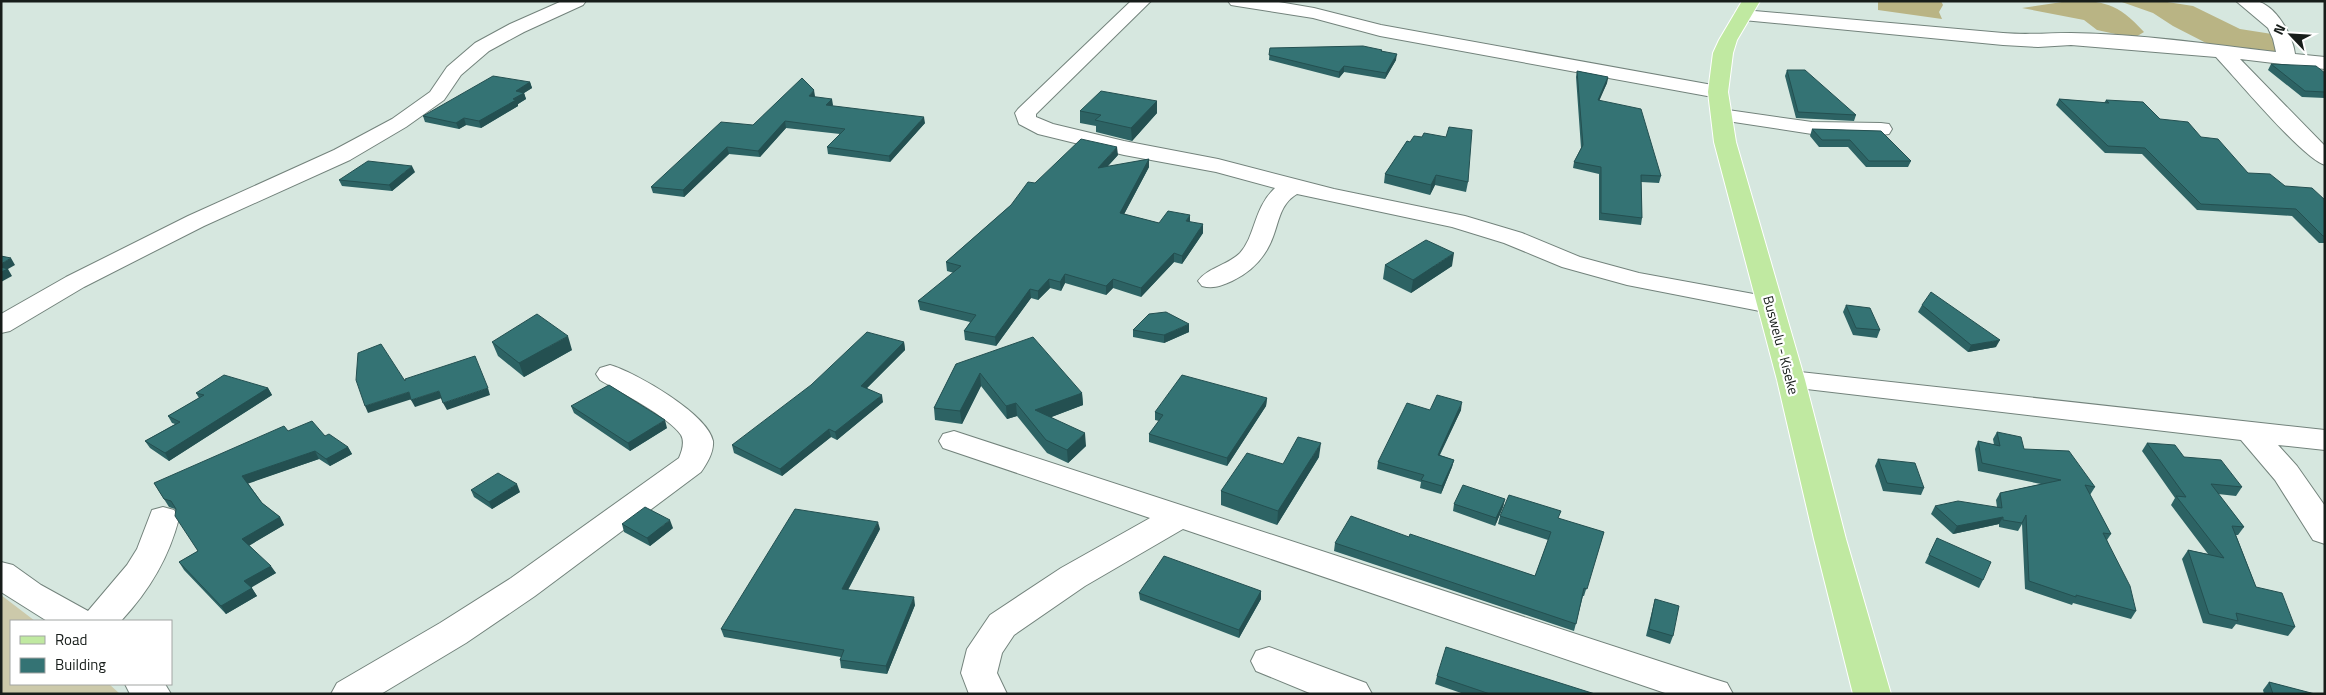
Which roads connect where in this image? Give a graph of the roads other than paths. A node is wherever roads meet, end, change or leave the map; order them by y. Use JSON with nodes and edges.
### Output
{"nodes":[{"id":1,"x":577,"y":1,"type":"edge"},
{"id":2,"x":1142,"y":1,"type":"edge"},
{"id":3,"x":1237,"y":1,"type":"edge"},
{"id":4,"x":2245,"y":1,"type":"edge"},
{"id":5,"x":1747,"y":8,"type":"edge"},
{"id":6,"x":2221,"y":51,"type":"junction"},
{"id":7,"x":2286,"y":59,"type":"junction"},
{"id":8,"x":2325,"y":63,"type":"edge"},
{"id":9,"x":1719,"y":104,"type":"junction"},
{"id":10,"x":1881,"y":129,"type":"edge"},
{"id":11,"x":2325,"y":158,"type":"edge"},
{"id":12,"x":1294,"y":186,"type":"junction"},
{"id":13,"x":1211,"y":281,"type":"dead end"},
{"id":14,"x":1770,"y":305,"type":"junction"},
{"id":15,"x":1,"y":325,"type":"edge"},
{"id":16,"x":610,"y":374,"type":"dead end"},
{"id":17,"x":1791,"y":380,"type":"junction"},
{"id":18,"x":2250,"y":432,"type":"junction"},
{"id":19,"x":2325,"y":440,"type":"edge"},
{"id":20,"x":954,"y":441,"type":"dead end"},
{"id":21,"x":1180,"y":516,"type":"junction"},
{"id":22,"x":163,"y":518,"type":"dead end"},
{"id":23,"x":2325,"y":532,"type":"edge"},
{"id":24,"x":1,"y":574,"type":"edge"},
{"id":25,"x":73,"y":620,"type":"edge"},
{"id":26,"x":101,"y":620,"type":"edge"},
{"id":27,"x":1269,"y":661,"type":"dead end"},
{"id":28,"x":350,"y":694,"type":"edge"},
{"id":29,"x":988,"y":694,"type":"edge"},
{"id":30,"x":1353,"y":694,"type":"edge"},
{"id":31,"x":1714,"y":694,"type":"edge"},
{"id":32,"x":1872,"y":694,"type":"edge"}],
"edges":[{"from":1,"to":15,"type":"street"},
{"from":2,"to":12,"type":"street"},
{"from":3,"to":9,"type":"street"},
{"from":4,"to":7,"type":"street"},
{"from":5,"to":6,"type":"street"},
{"from":5,"to":9,"type":"main road","name":"Buswelu - Kiseke"},
{"from":6,"to":7,"type":"street"},
{"from":6,"to":11,"type":"street"},
{"from":7,"to":8,"type":"street"},
{"from":9,"to":10,"type":"street"},
{"from":9,"to":14,"type":"main road","name":"Buswelu - Kiseke"},
{"from":12,"to":13,"type":"street"},
{"from":12,"to":14,"type":"street"},
{"from":14,"to":17,"type":"main road","name":"Buswelu - Kiseke"},
{"from":16,"to":28,"type":"street"},
{"from":17,"to":18,"type":"street"},
{"from":17,"to":32,"type":"main road","name":"Buswelu - Kiseke"},
{"from":18,"to":19,"type":"street"},
{"from":18,"to":23,"type":"street"},
{"from":20,"to":21,"type":"street"},
{"from":21,"to":29,"type":"street"},
{"from":21,"to":31,"type":"street"},
{"from":22,"to":26,"type":"street"},
{"from":24,"to":25,"type":"street"},
{"from":27,"to":30,"type":"street"}]}
